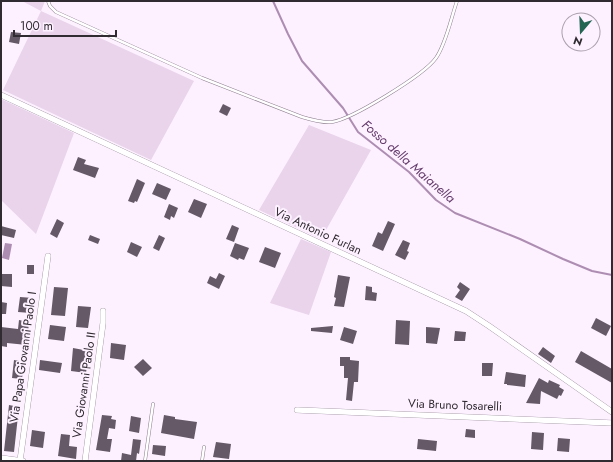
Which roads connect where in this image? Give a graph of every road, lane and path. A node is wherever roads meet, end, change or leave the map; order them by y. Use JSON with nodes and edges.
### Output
{"nodes":[{"id":1,"x":48,"y":1,"type":"edge"},
{"id":2,"x":457,"y":1,"type":"edge"},
{"id":3,"x":1,"y":94,"type":"edge"},
{"id":4,"x":48,"y":256,"type":"dead end"},
{"id":5,"x":103,"y":311,"type":"dead end"},
{"id":6,"x":152,"y":404,"type":"dead end"},
{"id":7,"x":297,"y":410,"type":"dead end"},
{"id":8,"x":612,"y":412,"type":"edge"},
{"id":9,"x":612,"y":423,"type":"edge"},
{"id":10,"x":204,"y":447,"type":"dead end"},
{"id":11,"x":1,"y":458,"type":"edge"},
{"id":12,"x":20,"y":461,"type":"edge"},
{"id":13,"x":24,"y":461,"type":"edge"},
{"id":14,"x":85,"y":461,"type":"edge"},
{"id":15,"x":145,"y":461,"type":"edge"},
{"id":16,"x":202,"y":461,"type":"edge"}],
"edges":[{"from":1,"to":2,"type":"lane"},
{"from":3,"to":8,"type":"street","name":"Via Antonio Furlan"},
{"from":4,"to":12,"type":"street","name":"Via Papa Giovanni Paolo I"},
{"from":5,"to":14,"type":"street","name":"Via Giovanni Paolo II"},
{"from":6,"to":15,"type":"lane"},
{"from":7,"to":9,"type":"street","name":"Via Bruno Tosarelli"},
{"from":10,"to":16,"type":"lane"},
{"from":11,"to":12,"type":"street"},
{"from":12,"to":13,"type":"street"}]}
